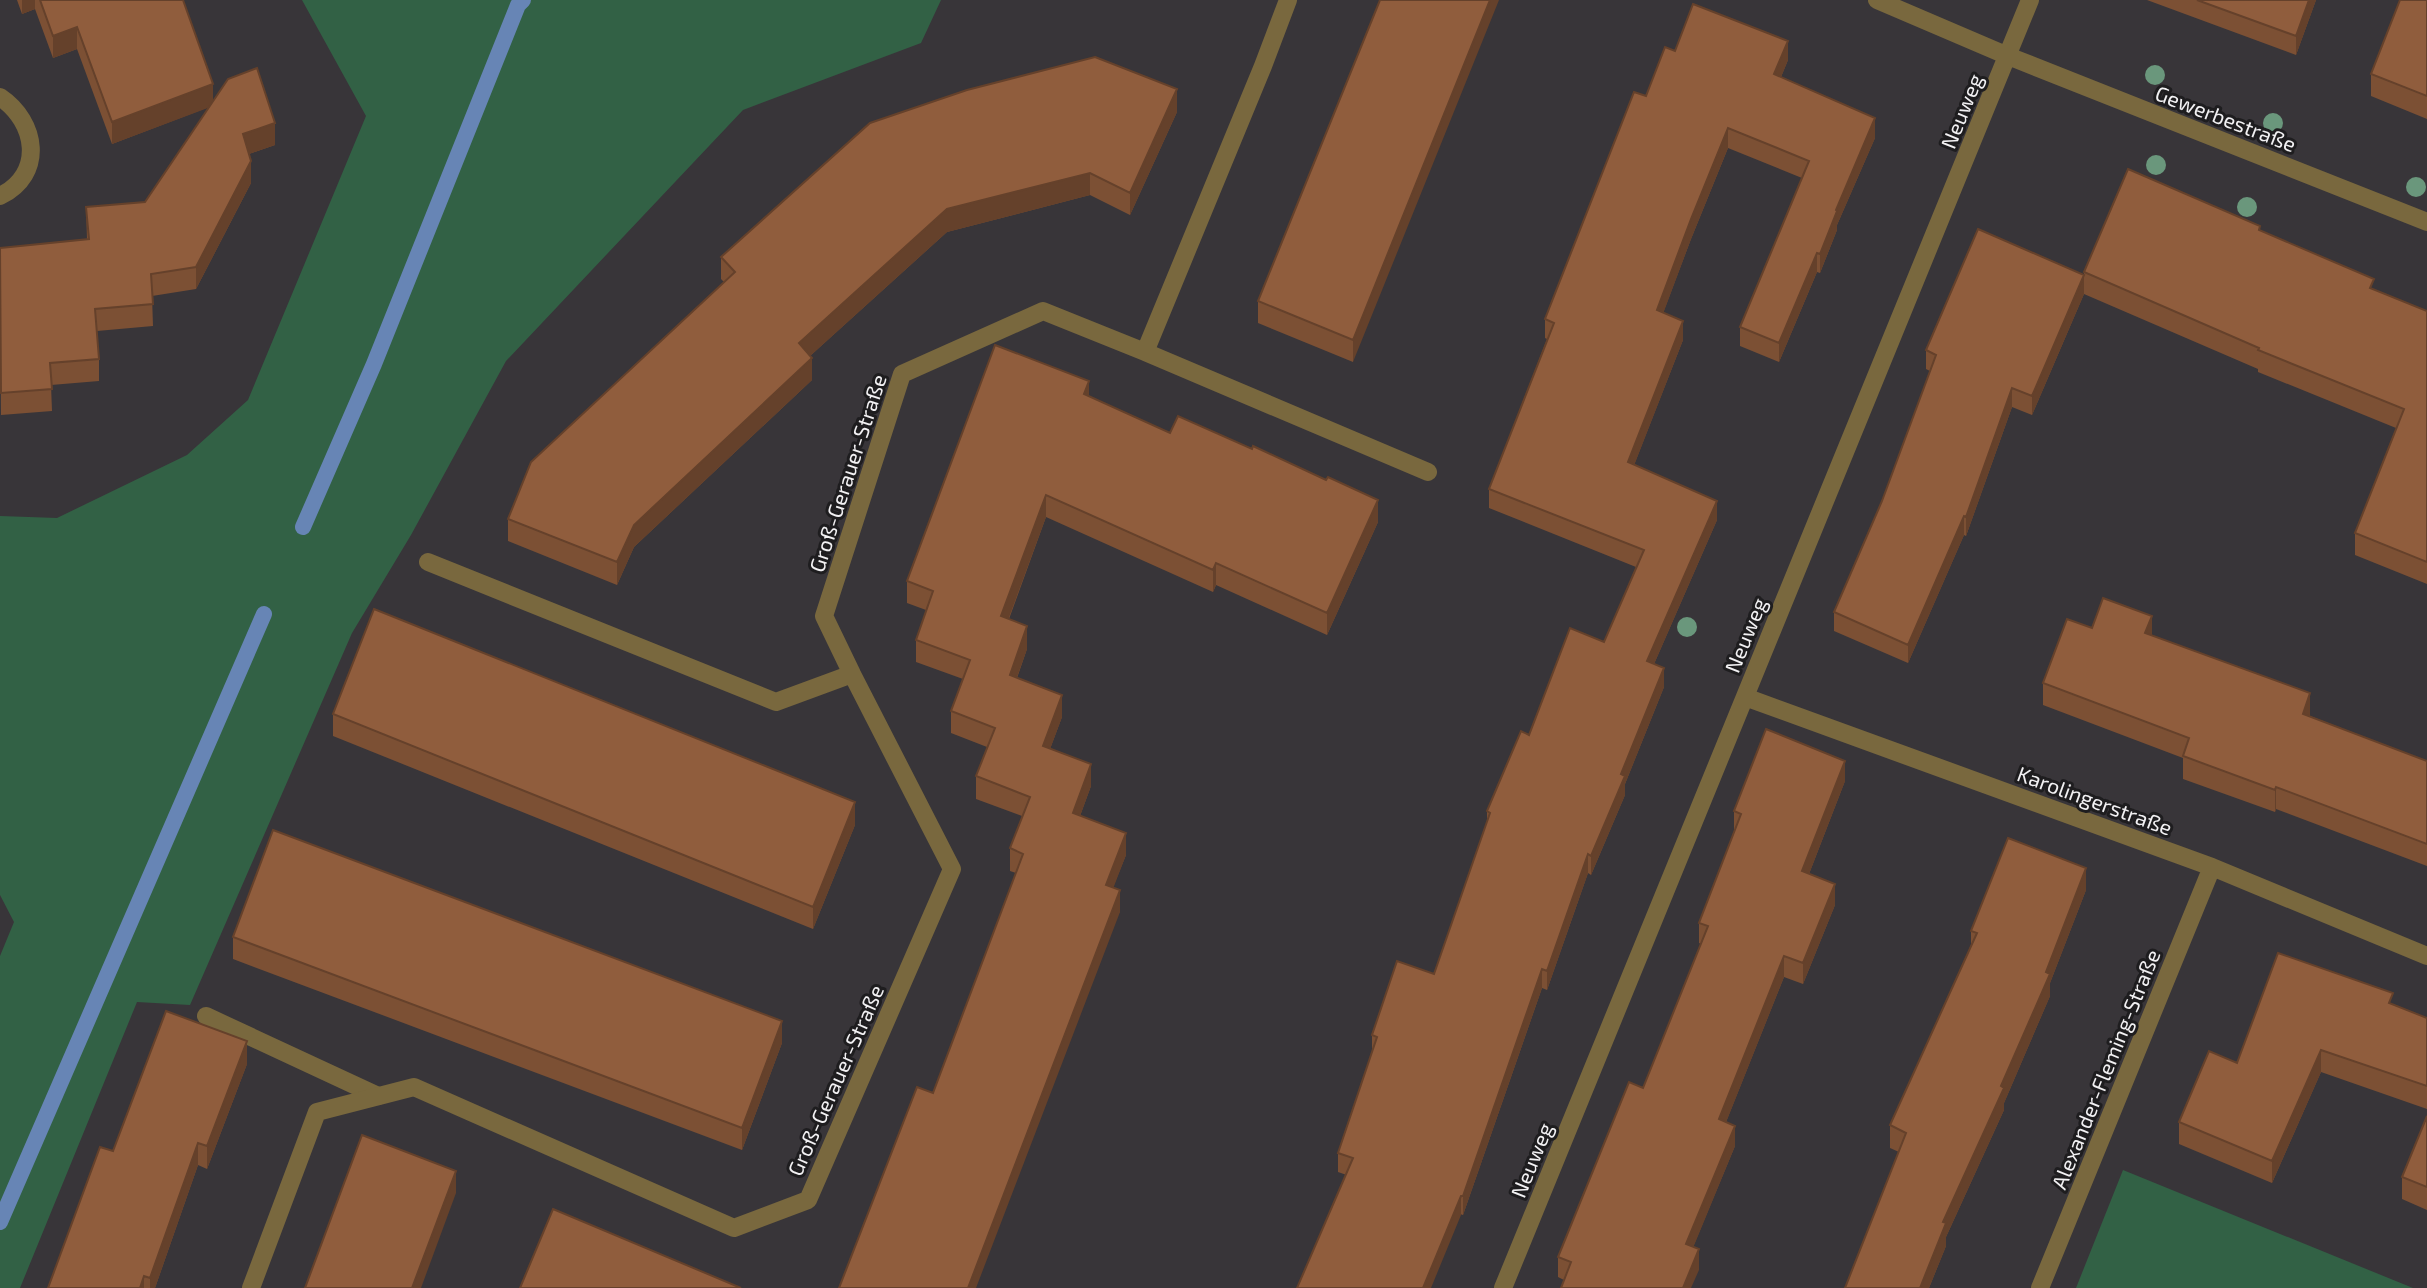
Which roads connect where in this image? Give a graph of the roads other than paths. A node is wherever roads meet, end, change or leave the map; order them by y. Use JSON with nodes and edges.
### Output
{"nodes":[{"id":1,"x":1288,"y":0,"type":"edge"},
{"id":2,"x":1877,"y":0,"type":"edge"},
{"id":3,"x":2030,"y":0,"type":"edge"},
{"id":4,"x":2008,"y":56,"type":"junction"},
{"id":5,"x":0,"y":97,"type":"edge"},
{"id":6,"x":0,"y":196,"type":"edge"},
{"id":7,"x":2427,"y":222,"type":"edge"},
{"id":8,"x":1145,"y":352,"type":"junction"},
{"id":9,"x":1428,"y":472,"type":"dead end"},
{"id":10,"x":428,"y":562,"type":"dead end"},
{"id":11,"x":852,"y":674,"type":"junction"},
{"id":12,"x":1745,"y":697,"type":"junction"},
{"id":13,"x":2212,"y":867,"type":"junction"},
{"id":14,"x":2427,"y":956,"type":"edge"},
{"id":15,"x":206,"y":1016,"type":"dead end"},
{"id":16,"x":378,"y":1096,"type":"junction"},
{"id":17,"x":251,"y":1288,"type":"edge"},
{"id":18,"x":1503,"y":1288,"type":"edge"},
{"id":19,"x":2040,"y":1288,"type":"edge"}],
"edges":[{"from":1,"to":8,"type":"street"},
{"from":2,"to":4,"type":"street","name":"Gewerbestraße"},
{"from":3,"to":4,"type":"street","name":"Neuweg"},
{"from":4,"to":7,"type":"street","name":"Gewerbestraße"},
{"from":4,"to":12,"type":"street","name":"Neuweg"},
{"from":5,"to":6,"type":"street"},
{"from":8,"to":9,"type":"street","name":"Groß-Gerauer-Straße"},
{"from":8,"to":11,"type":"street","name":"Groß-Gerauer-Straße"},
{"from":10,"to":11,"type":"street"},
{"from":11,"to":16,"type":"street","name":"Groß-Gerauer-Straße"},
{"from":12,"to":13,"type":"street","name":"Karolingerstraße"},
{"from":12,"to":18,"type":"street","name":"Neuweg"},
{"from":13,"to":14,"type":"street","name":"Karolingerstraße"},
{"from":13,"to":19,"type":"street","name":"Alexander-Fleming-Straße"},
{"from":15,"to":16,"type":"street"},
{"from":16,"to":17,"type":"street","name":"Groß-Gerauer-Straße"}]}
